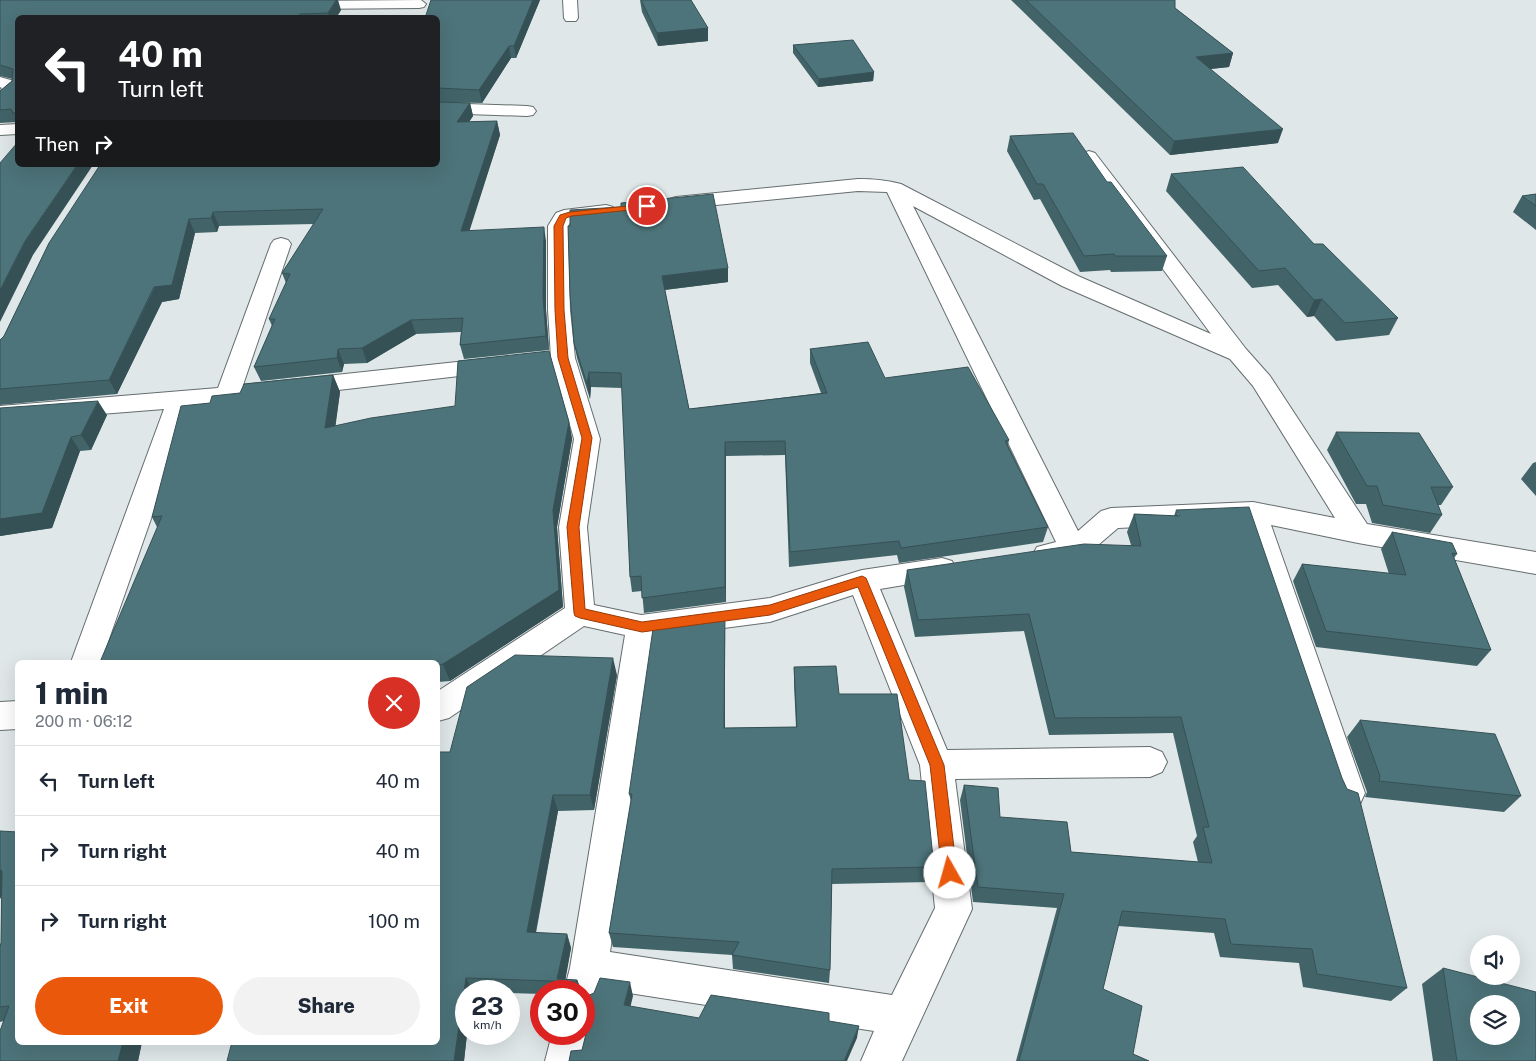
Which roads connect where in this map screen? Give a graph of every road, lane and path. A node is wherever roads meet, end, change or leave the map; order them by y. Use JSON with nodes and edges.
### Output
{"nodes":[{"id":1,"x":570,"y":0,"type":"edge"},
{"id":2,"x":419,"y":4,"type":"dead end"},
{"id":3,"x":285,"y":5,"type":"edge"},
{"id":4,"x":571,"y":18,"type":"dead end"},
{"id":5,"x":0,"y":82,"type":"edge"},
{"id":6,"x":0,"y":99,"type":"edge"},
{"id":7,"x":440,"y":108,"type":"edge"},
{"id":8,"x":527,"y":111,"type":"dead end"},
{"id":9,"x":0,"y":130,"type":"edge"},
{"id":10,"x":15,"y":130,"type":"edge"},
{"id":11,"x":1089,"y":157,"type":"edge"},
{"id":12,"x":894,"y":188,"type":"junction"},
{"id":13,"x":660,"y":205,"type":"edge"},
{"id":14,"x":620,"y":209,"type":"edge"},
{"id":15,"x":281,"y":244,"type":"dead end"},
{"id":16,"x":1238,"y":354,"type":"junction"},
{"id":17,"x":514,"y":363,"type":"edge"},
{"id":18,"x":228,"y":394,"type":"junction"},
{"id":19,"x":180,"y":400,"type":"junction"},
{"id":20,"x":0,"y":414,"type":"edge"},
{"id":21,"x":1253,"y":512,"type":"junction"},
{"id":22,"x":1358,"y":533,"type":"junction"},
{"id":23,"x":1074,"y":550,"type":"junction"},
{"id":24,"x":1026,"y":557,"type":"edge"},
{"id":25,"x":1536,"y":563,"type":"edge"},
{"id":26,"x":968,"y":566,"type":"edge"},
{"id":27,"x":862,"y":581,"type":"junction"},
{"id":28,"x":580,"y":613,"type":"junction"},
{"id":29,"x":642,"y":627,"type":"junction"},
{"id":30,"x":87,"y":660,"type":"edge"},
{"id":31,"x":440,"y":707,"type":"edge"},
{"id":32,"x":15,"y":715,"type":"edge"},
{"id":33,"x":0,"y":716,"type":"edge"},
{"id":34,"x":1150,"y":762,"type":"dead end"},
{"id":35,"x":937,"y":765,"type":"junction"},
{"id":36,"x":1348,"y":793,"type":"edge"},
{"id":37,"x":586,"y":980,"type":"edge"},
{"id":38,"x":595,"y":981,"type":"edge"},
{"id":39,"x":903,"y":1016,"type":"junction"},
{"id":40,"x":569,"y":1045,"type":"edge"},
{"id":41,"x":565,"y":1061,"type":"edge"},
{"id":42,"x":881,"y":1061,"type":"edge"}],
"edges":[{"from":1,"to":4,"type":"street"},
{"from":2,"to":3,"type":"street"},
{"from":5,"to":6,"type":"street"},
{"from":7,"to":8,"type":"street"},
{"from":9,"to":10,"type":"street"},
{"from":11,"to":16,"type":"street"},
{"from":12,"to":13,"type":"street"},
{"from":12,"to":16,"type":"street"},
{"from":12,"to":23,"type":"street"},
{"from":14,"to":28,"type":"street"},
{"from":15,"to":18,"type":"street"},
{"from":16,"to":22,"type":"street"},
{"from":17,"to":18,"type":"street"},
{"from":18,"to":19,"type":"street"},
{"from":19,"to":20,"type":"street"},
{"from":19,"to":30,"type":"street"},
{"from":21,"to":22,"type":"street"},
{"from":21,"to":23,"type":"street"},
{"from":21,"to":36,"type":"street"},
{"from":22,"to":25,"type":"street"},
{"from":23,"to":24,"type":"street"},
{"from":26,"to":27,"type":"street"},
{"from":27,"to":29,"type":"street"},
{"from":27,"to":35,"type":"street"},
{"from":28,"to":29,"type":"street"},
{"from":28,"to":31,"type":"street"},
{"from":29,"to":37,"type":"street"},
{"from":32,"to":33,"type":"street"},
{"from":34,"to":35,"type":"street"},
{"from":35,"to":39,"type":"street"},
{"from":38,"to":39,"type":"street"},
{"from":39,"to":42,"type":"street"},
{"from":40,"to":41,"type":"street"}]}
